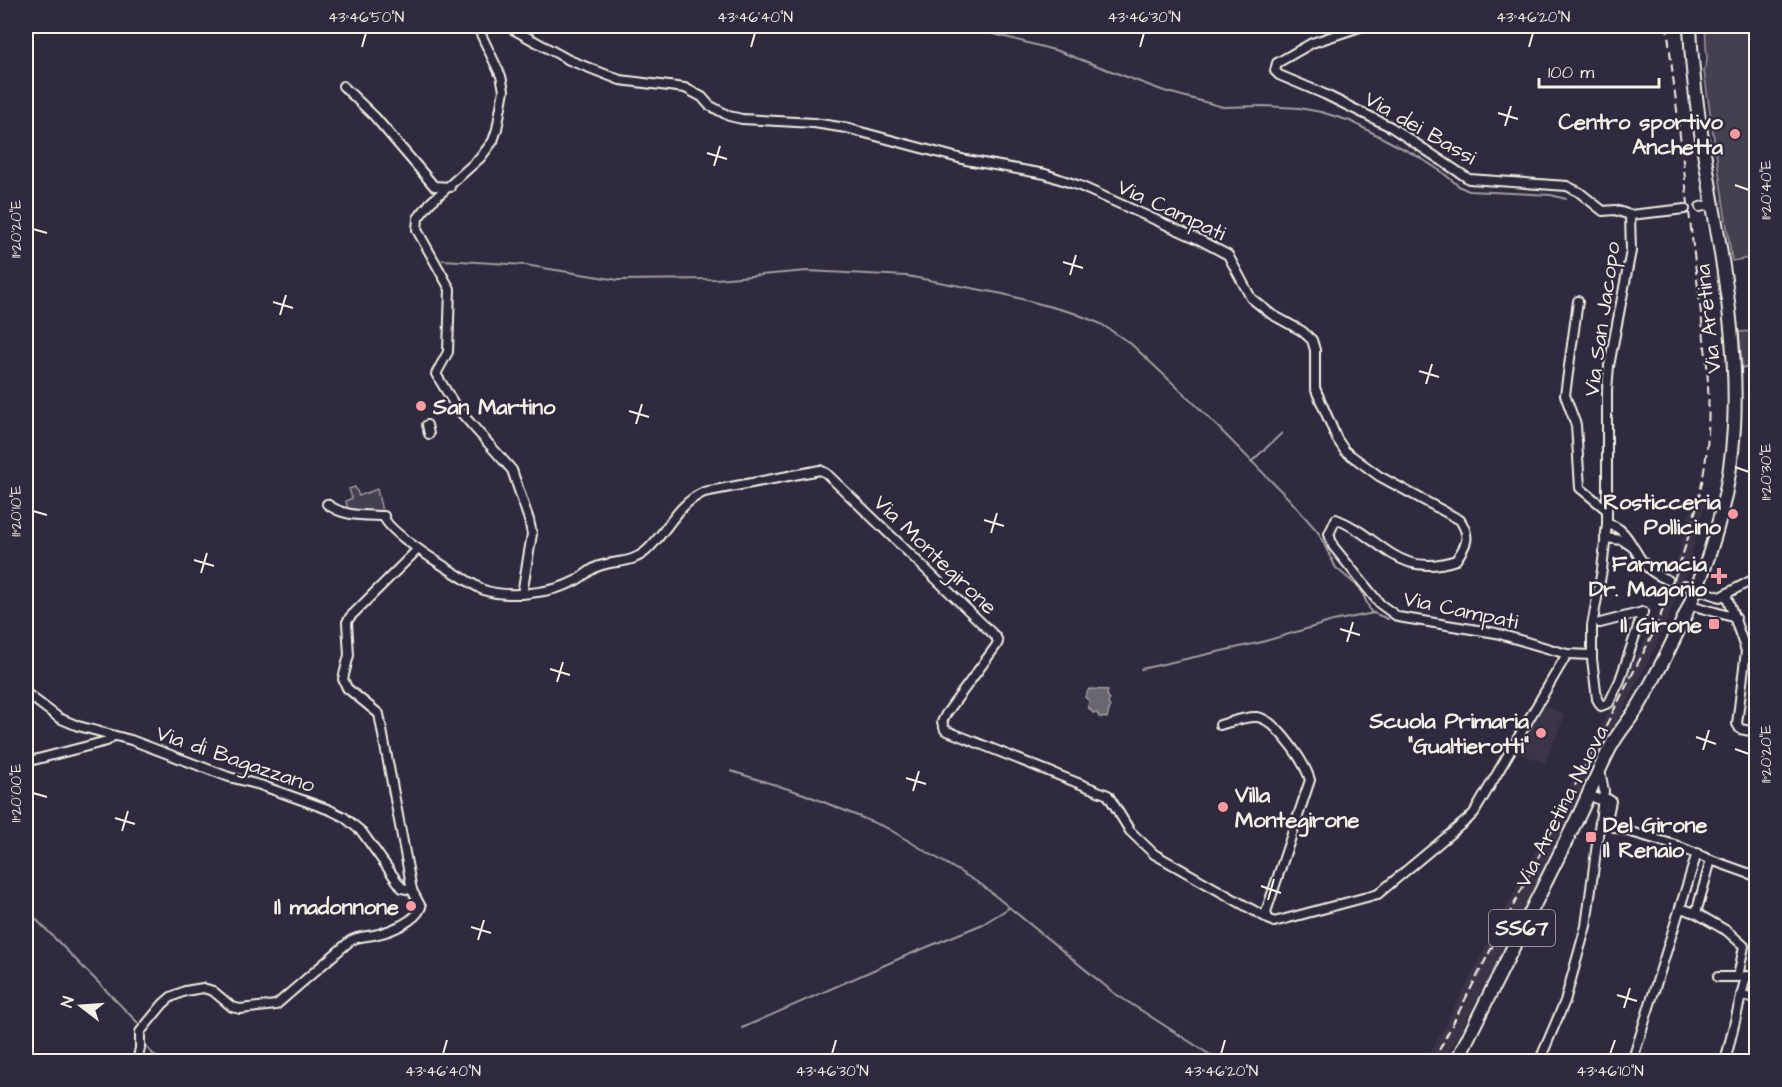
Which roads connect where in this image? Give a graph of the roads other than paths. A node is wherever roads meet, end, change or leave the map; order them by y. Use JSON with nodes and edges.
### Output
{"nodes":[{"id":1,"x":477,"y":26,"type":"edge"},
{"id":2,"x":507,"y":26,"type":"edge"},
{"id":3,"x":1362,"y":26,"type":"edge"},
{"id":4,"x":1690,"y":26,"type":"edge"},
{"id":5,"x":343,"y":86,"type":"dead end"},
{"id":6,"x":434,"y":186,"type":"junction"},
{"id":7,"x":450,"y":187,"type":"junction"},
{"id":8,"x":433,"y":201,"type":"junction"},
{"id":9,"x":1685,"y":209,"type":"dead end"},
{"id":10,"x":1630,"y":215,"type":"junction"},
{"id":11,"x":1578,"y":301,"type":"dead end"},
{"id":12,"x":448,"y":352,"type":"junction"},
{"id":13,"x":447,"y":366,"type":"dead end"},
{"id":14,"x":327,"y":504,"type":"dead end"},
{"id":15,"x":1607,"y":510,"type":"junction"},
{"id":16,"x":1606,"y":524,"type":"junction"},
{"id":17,"x":1605,"y":538,"type":"junction"},
{"id":18,"x":1632,"y":547,"type":"junction"},
{"id":19,"x":418,"y":549,"type":"junction"},
{"id":20,"x":1756,"y":578,"type":"edge"},
{"id":21,"x":1668,"y":580,"type":"tunnel mouth"},
{"id":22,"x":1684,"y":585,"type":"tunnel mouth"},
{"id":23,"x":1697,"y":590,"type":"junction"},
{"id":24,"x":522,"y":594,"type":"junction"},
{"id":25,"x":1726,"y":594,"type":"junction"},
{"id":26,"x":1691,"y":605,"type":"junction"},
{"id":27,"x":1736,"y":618,"type":"junction"},
{"id":28,"x":1600,"y":623,"type":"dead end"},
{"id":29,"x":1567,"y":654,"type":"junction"},
{"id":30,"x":1592,"y":655,"type":"junction"},
{"id":31,"x":26,"y":693,"type":"edge"},
{"id":32,"x":1220,"y":725,"type":"dead end"},
{"id":33,"x":1756,"y":732,"type":"edge"},
{"id":34,"x":113,"y":736,"type":"junction"},
{"id":35,"x":26,"y":762,"type":"edge"},
{"id":36,"x":1600,"y":770,"type":"junction"},
{"id":37,"x":1589,"y":795,"type":"junction"},
{"id":38,"x":1602,"y":801,"type":"junction"},
{"id":39,"x":1697,"y":853,"type":"junction"},
{"id":40,"x":1711,"y":860,"type":"junction"},
{"id":41,"x":1756,"y":873,"type":"edge"},
{"id":42,"x":412,"y":890,"type":"junction"},
{"id":43,"x":1680,"y":908,"type":"junction"},
{"id":44,"x":1696,"y":913,"type":"junction"},
{"id":45,"x":1268,"y":919,"type":"junction"},
{"id":46,"x":1756,"y":977,"type":"edge"},
{"id":47,"x":1718,"y":978,"type":"dead end"},
{"id":48,"x":1741,"y":995,"type":"junction"},
{"id":49,"x":1756,"y":998,"type":"edge"},
{"id":50,"x":137,"y":1062,"type":"edge"},
{"id":51,"x":1456,"y":1062,"type":"edge"},
{"id":52,"x":1539,"y":1062,"type":"edge"},
{"id":53,"x":1632,"y":1062,"type":"edge"},
{"id":54,"x":1725,"y":1062,"type":"edge"}],
"edges":[{"from":1,"to":7,"type":"street"},
{"from":2,"to":29,"type":"street","name":"Via Campati"},
{"from":3,"to":10,"type":"street","name":"Via dei Bassi"},
{"from":4,"to":23,"type":"main road","name":"Via Aretina","number":"SS67"},
{"from":5,"to":6,"type":"street"},
{"from":6,"to":7,"type":"street"},
{"from":6,"to":8,"type":"street"},
{"from":7,"to":8,"type":"street"},
{"from":8,"to":12,"type":"street"},
{"from":9,"to":10,"type":"street","name":"Via dei Bassi"},
{"from":10,"to":15,"type":"street","name":"Via San Jacopo"},
{"from":11,"to":15,"type":"street"},
{"from":12,"to":13,"type":"street"},
{"from":12,"to":24,"type":"street"},
{"from":14,"to":19,"type":"street"},
{"from":15,"to":16,"type":"street","name":"Via San Jacopo"},
{"from":16,"to":17,"type":"street","name":"Via San Jacopo"},
{"from":16,"to":18,"type":"street"},
{"from":17,"to":18,"type":"street"},
{"from":17,"to":30,"type":"street","name":"Via San Jacopo"},
{"from":18,"to":21,"type":"street"},
{"from":19,"to":24,"type":"street"},
{"from":19,"to":42,"type":"street"},
{"from":20,"to":25,"type":"street"},
{"from":22,"to":23,"type":"street"},
{"from":23,"to":25,"type":"street"},
{"from":23,"to":26,"type":"main road","name":"Via Aretina","number":"SS67"},
{"from":24,"to":45,"type":"street","name":"Via Montegirone"},
{"from":25,"to":27,"type":"street"},
{"from":26,"to":27,"type":"street"},
{"from":26,"to":36,"type":"main road","name":"Via Aretina Nuova","number":"SS67"},
{"from":27,"to":33,"type":"street"},
{"from":28,"to":30,"type":"street","name":"Via San Jacopo"},
{"from":29,"to":30,"type":"street","name":"Via Campati"},
{"from":29,"to":45,"type":"street"},
{"from":31,"to":34,"type":"street","name":"Via di Bagazzano"},
{"from":32,"to":45,"type":"street"},
{"from":34,"to":35,"type":"street"},
{"from":34,"to":42,"type":"street","name":"Via di Bagazzano"},
{"from":36,"to":37,"type":"main road","name":"Via Aretina Nuova","number":"SS67"},
{"from":36,"to":38,"type":"street"},
{"from":37,"to":38,"type":"street"},
{"from":37,"to":51,"type":"main road","name":"Via Aretina Nuova","number":"SS67"},
{"from":38,"to":39,"type":"street"},
{"from":38,"to":52,"type":"street"},
{"from":39,"to":40,"type":"street"},
{"from":39,"to":43,"type":"street"},
{"from":40,"to":41,"type":"street"},
{"from":40,"to":44,"type":"street"},
{"from":42,"to":50,"type":"street"},
{"from":43,"to":44,"type":"street"},
{"from":43,"to":53,"type":"street"},
{"from":44,"to":47,"type":"street"},
{"from":46,"to":48,"type":"street"},
{"from":48,"to":49,"type":"street"},
{"from":48,"to":54,"type":"street"}]}
